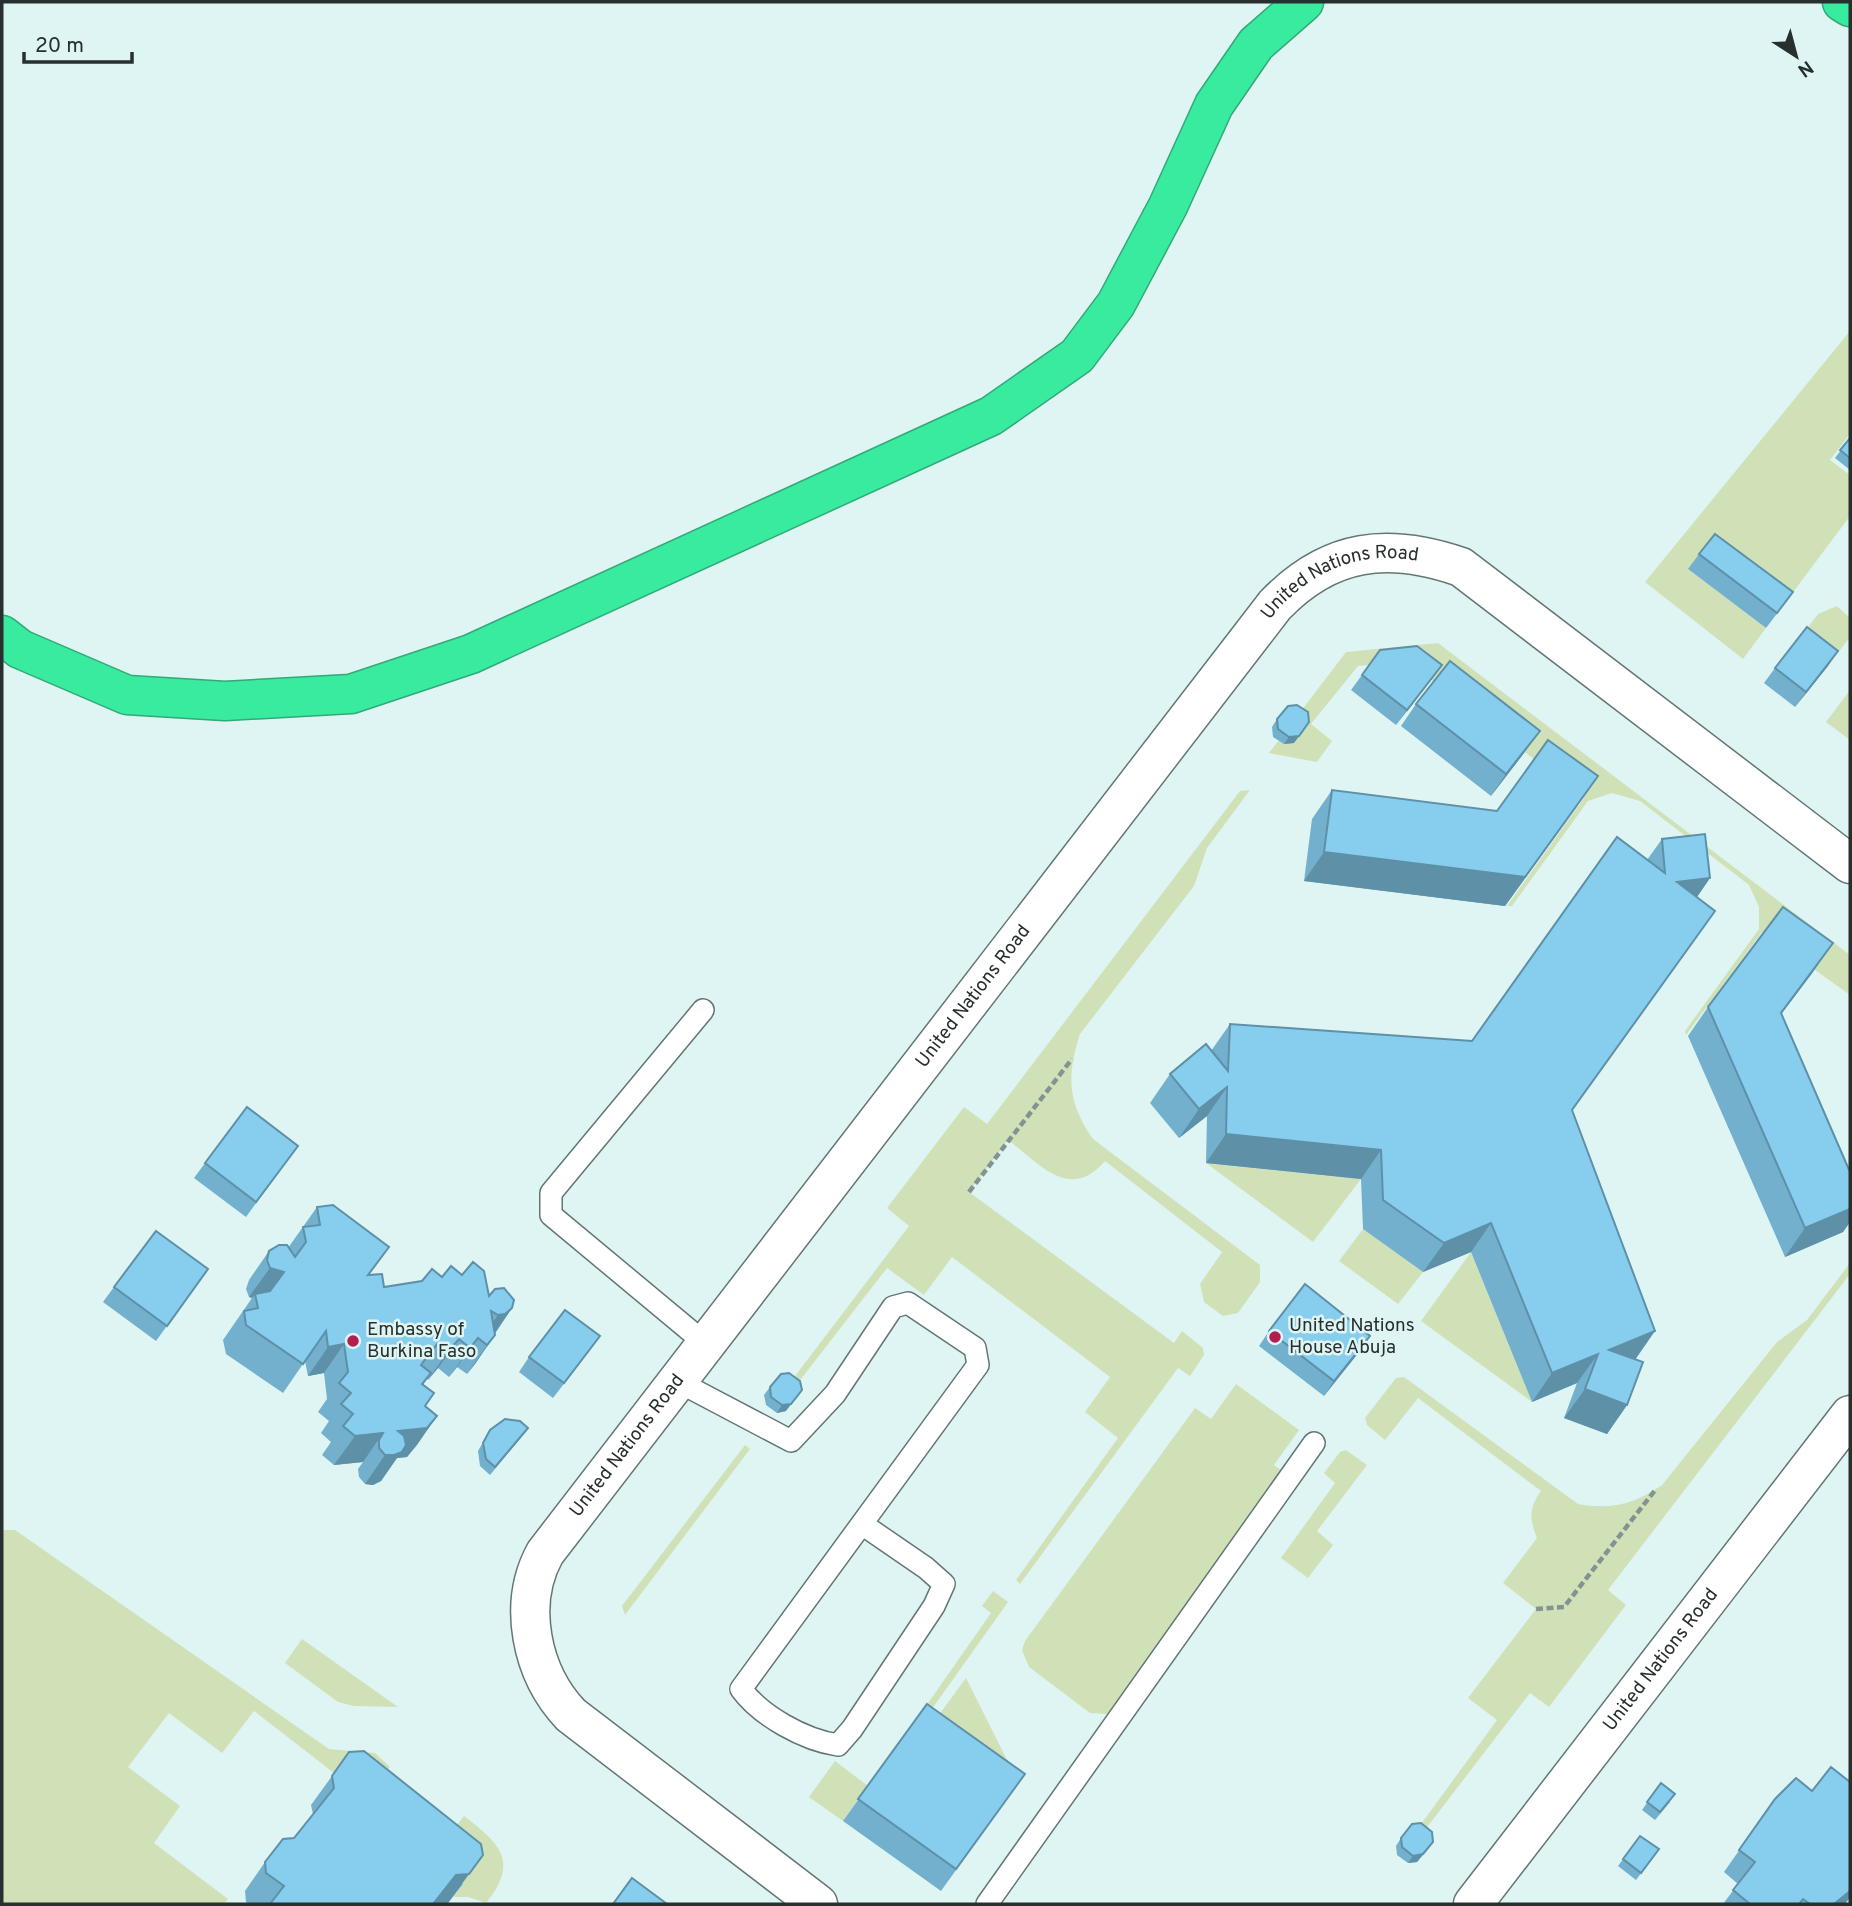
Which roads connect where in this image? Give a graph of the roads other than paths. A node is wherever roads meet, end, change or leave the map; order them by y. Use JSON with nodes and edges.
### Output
{"nodes":[{"id":1,"x":1304,"y":2,"type":"edge"},
{"id":2,"x":1842,"y":2,"type":"edge"},
{"id":3,"x":1850,"y":7,"type":"edge"},
{"id":4,"x":2,"y":635,"type":"edge"},
{"id":5,"x":1850,"y":864,"type":"edge"},
{"id":6,"x":703,"y":1010,"type":"dead end"},
{"id":7,"x":706,"y":1344,"type":"junction"},
{"id":8,"x":677,"y":1381,"type":"junction"},
{"id":9,"x":1850,"y":1415,"type":"edge"},
{"id":10,"x":1314,"y":1443,"type":"dead end"},
{"id":11,"x":863,"y":1524,"type":"junction"},
{"id":12,"x":818,"y":1904,"type":"edge"},
{"id":13,"x":987,"y":1904,"type":"edge"},
{"id":14,"x":1473,"y":1904,"type":"edge"}],
"edges":[{"from":1,"to":4,"type":"highway"},
{"from":2,"to":3,"type":"highway"},
{"from":5,"to":7,"type":"street","name":"United Nations Road"},
{"from":6,"to":7,"type":"lane"},
{"from":7,"to":8,"type":"street","name":"United Nations Road"},
{"from":8,"to":11,"type":"lane"},
{"from":8,"to":12,"type":"street","name":"United Nations Road"},
{"from":9,"to":14,"type":"street","name":"United Nations Road"},
{"from":10,"to":13,"type":"lane"},
{"from":11,"to":11,"type":"lane"}]}
